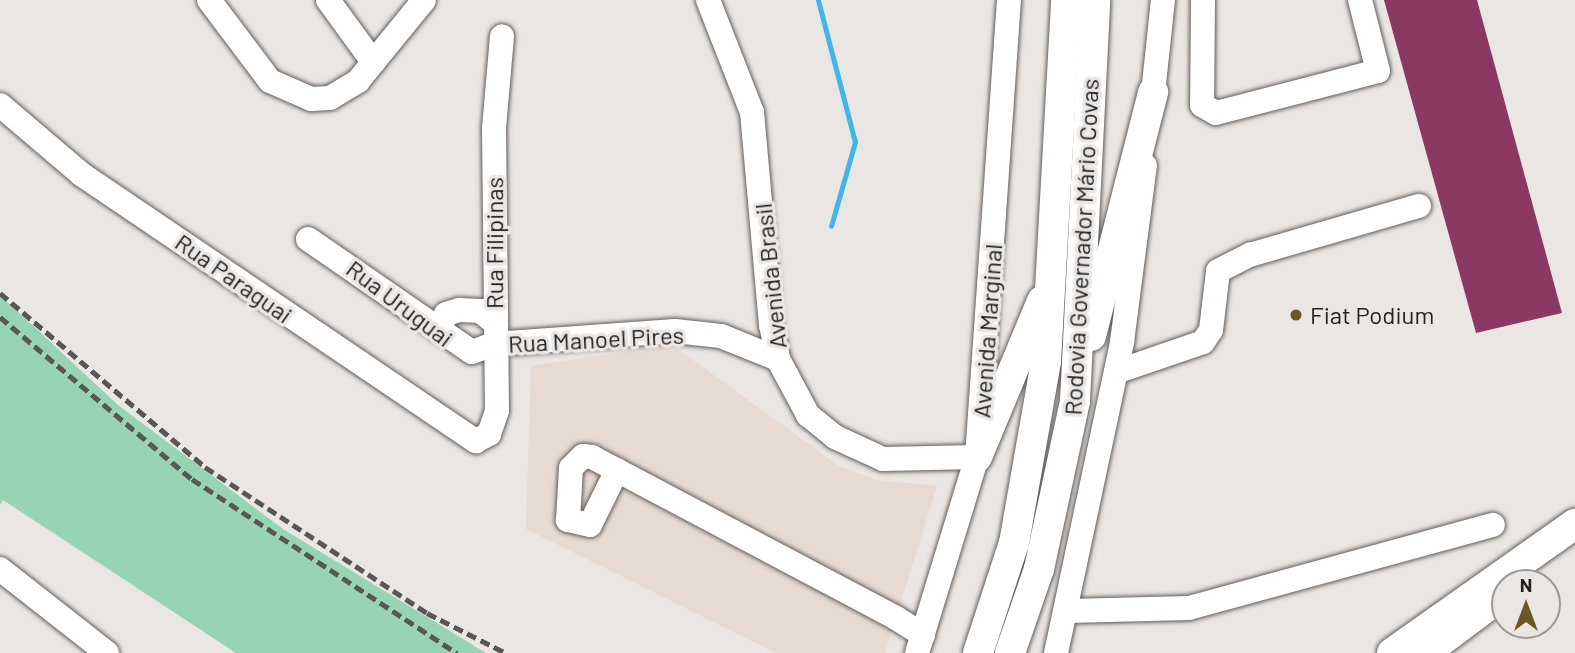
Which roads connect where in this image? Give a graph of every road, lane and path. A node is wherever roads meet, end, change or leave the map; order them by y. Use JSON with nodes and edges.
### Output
{"nodes":[{"id":1,"x":209,"y":0,"type":"edge"},
{"id":2,"x":328,"y":0,"type":"edge"},
{"id":3,"x":424,"y":0,"type":"edge"},
{"id":4,"x":708,"y":0,"type":"edge"},
{"id":5,"x":1009,"y":0,"type":"edge"},
{"id":6,"x":1066,"y":0,"type":"edge"},
{"id":7,"x":1095,"y":0,"type":"edge"},
{"id":8,"x":1163,"y":0,"type":"edge"},
{"id":9,"x":1360,"y":0,"type":"edge"},
{"id":10,"x":1203,"y":12,"type":"edge"},
{"id":11,"x":502,"y":36,"type":"dead end"},
{"id":12,"x":1161,"y":36,"type":"junction"},
{"id":13,"x":373,"y":62,"type":"junction"},
{"id":14,"x":1153,"y":92,"type":"junction"},
{"id":15,"x":0,"y":105,"type":"edge"},
{"id":16,"x":1419,"y":206,"type":"dead end"},
{"id":17,"x":308,"y":239,"type":"dead end"},
{"id":18,"x":1052,"y":278,"type":"junction"},
{"id":19,"x":439,"y":330,"type":"junction"},
{"id":20,"x":494,"y":333,"type":"junction"},
{"id":21,"x":778,"y":359,"type":"junction"},
{"id":22,"x":1116,"y":372,"type":"junction"},
{"id":23,"x":1075,"y":401,"type":"junction"},
{"id":24,"x":476,"y":441,"type":"joint"},
{"id":25,"x":978,"y":457,"type":"junction"},
{"id":26,"x":617,"y":471,"type":"dead end"},
{"id":27,"x":1575,"y":524,"type":"edge"},
{"id":28,"x":1493,"y":525,"type":"dead end"},
{"id":29,"x":1575,"y":548,"type":"edge"},
{"id":30,"x":0,"y":569,"type":"edge"},
{"id":31,"x":1541,"y":569,"type":"edge"},
{"id":32,"x":1491,"y":604,"type":"edge"},
{"id":33,"x":1068,"y":611,"type":"junction"},
{"id":34,"x":920,"y":644,"type":"edge"},
{"id":35,"x":107,"y":653,"type":"edge"},
{"id":36,"x":978,"y":653,"type":"edge"},
{"id":37,"x":1010,"y":653,"type":"edge"},
{"id":38,"x":1056,"y":653,"type":"edge"},
{"id":39,"x":1392,"y":653,"type":"edge"},
{"id":40,"x":1426,"y":653,"type":"edge"}],
"edges":[{"from":1,"to":13,"type":"street"},
{"from":2,"to":13,"type":"street"},
{"from":3,"to":13,"type":"street"},
{"from":4,"to":21,"type":"street","name":"Avenida Brasil"},
{"from":5,"to":25,"type":"street","name":"Avenida Marginal"},
{"from":6,"to":18,"type":"main road","name":"Rodovia Governador Mário Covas"},
{"from":7,"to":23,"type":"main road","name":"Rodovia Governador Mário Covas"},
{"from":8,"to":12,"type":"street"},
{"from":9,"to":10,"type":"street"},
{"from":10,"to":12,"type":"street"},
{"from":11,"to":20,"type":"street","name":"Rua Filipinas"},
{"from":12,"to":14,"type":"street"},
{"from":14,"to":22,"type":"street"},
{"from":14,"to":23,"type":"main road"},
{"from":15,"to":24,"type":"street","name":"Rua Paraguai"},
{"from":16,"to":22,"type":"street"},
{"from":17,"to":19,"type":"street","name":"Rua Uruguai"},
{"from":18,"to":25,"type":"main road"},
{"from":18,"to":36,"type":"main road","name":"Rodovia Governador Mário Covas"},
{"from":19,"to":20,"type":"street","name":"Rua Uruguai"},
{"from":19,"to":20,"type":"street"},
{"from":20,"to":21,"type":"street","name":"Rua Manoel Pires"},
{"from":20,"to":24,"type":"street","name":"Rua Filipinas"},
{"from":21,"to":25,"type":"street","name":"Avenida Brasil"},
{"from":22,"to":33,"type":"street"},
{"from":23,"to":37,"type":"main road","name":"Rodovia Governador Mário Covas"},
{"from":25,"to":34,"type":"street","name":"Avenida Marginal"},
{"from":26,"to":34,"type":"street"},
{"from":27,"to":39,"type":"main road"},
{"from":28,"to":33,"type":"street"},
{"from":29,"to":31,"type":"main road"},
{"from":30,"to":35,"type":"street"},
{"from":32,"to":40,"type":"main road"},
{"from":33,"to":38,"type":"street"}]}
